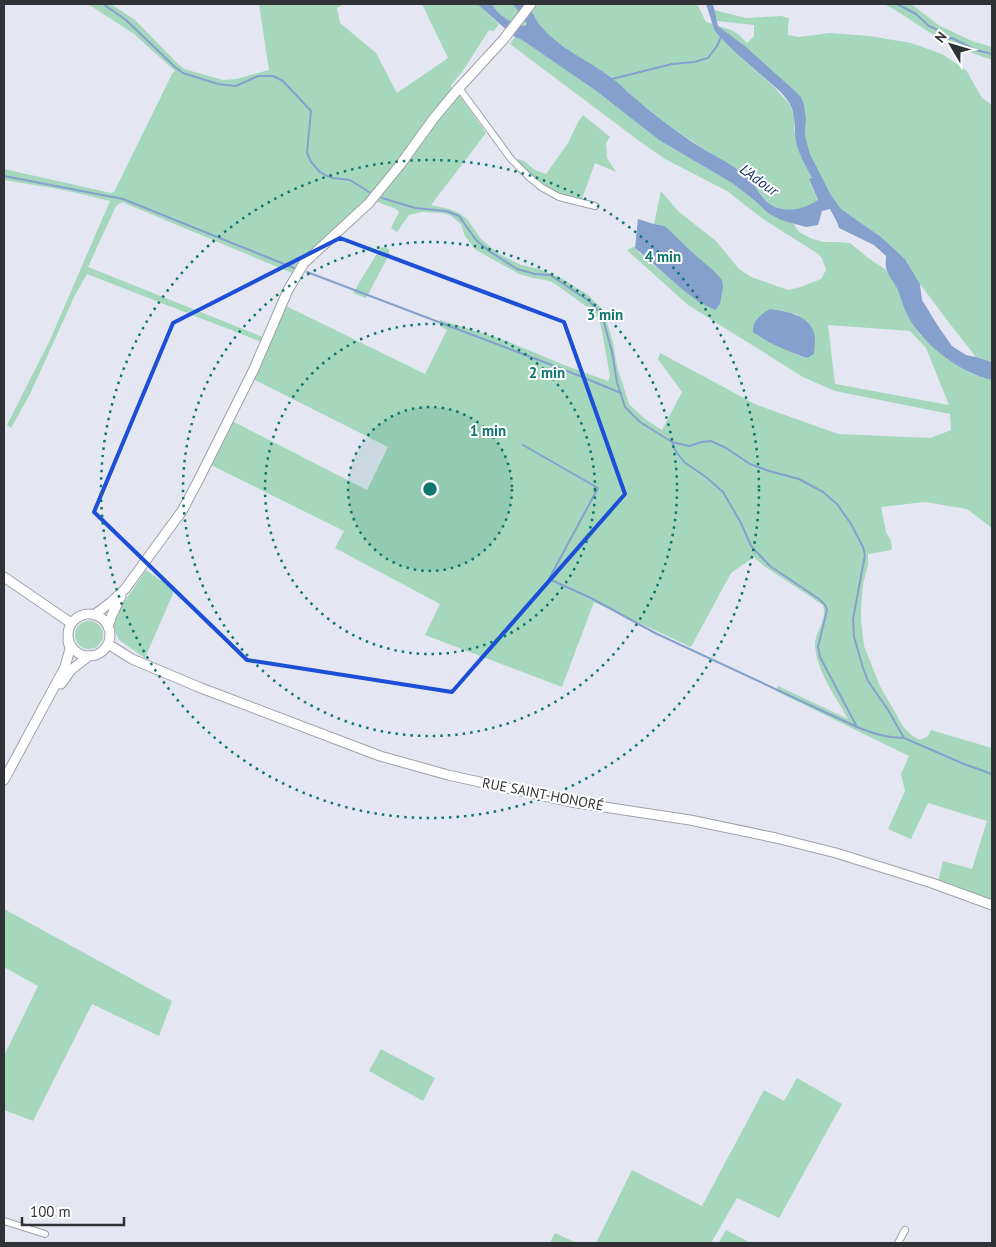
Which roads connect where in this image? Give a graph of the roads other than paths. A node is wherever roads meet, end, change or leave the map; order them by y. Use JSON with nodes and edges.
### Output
{"nodes":[{"id":1,"x":531,"y":4,"type":"edge"},
{"id":2,"x":459,"y":88,"type":"junction"},
{"id":3,"x":595,"y":206,"type":"dead end"},
{"id":4,"x":4,"y":577,"type":"edge"},
{"id":5,"x":125,"y":589,"type":"junction"},
{"id":6,"x":94,"y":615,"type":"junction"},
{"id":7,"x":72,"y":623,"type":"junction"},
{"id":8,"x":108,"y":627,"type":"junction"},
{"id":9,"x":68,"y":641,"type":"junction"},
{"id":10,"x":108,"y":644,"type":"junction"},
{"id":11,"x":89,"y":656,"type":"junction"},
{"id":12,"x":51,"y":693,"type":"junction"},
{"id":13,"x":4,"y":780,"type":"edge"},
{"id":14,"x":992,"y":905,"type":"edge"},
{"id":15,"x":4,"y":1221,"type":"edge"},
{"id":16,"x":905,"y":1230,"type":"dead end"},
{"id":17,"x":45,"y":1234,"type":"dead end"},
{"id":18,"x":898,"y":1243,"type":"edge"}],
"edges":[{"from":1,"to":2,"type":"main road"},
{"from":2,"to":3,"type":"street"},
{"from":2,"to":5,"type":"main road"},
{"from":4,"to":7,"type":"main road"},
{"from":5,"to":6,"type":"main road"},
{"from":5,"to":8,"type":"main road"},
{"from":6,"to":7,"type":"main road"},
{"from":6,"to":8,"type":"main road"},
{"from":7,"to":9,"type":"main road"},
{"from":8,"to":10,"type":"main road"},
{"from":9,"to":11,"type":"main road"},
{"from":9,"to":12,"type":"main road"},
{"from":10,"to":11,"type":"main road"},
{"from":10,"to":14,"type":"main road","name":"RUE SAINT-HONORÉ"},
{"from":11,"to":12,"type":"main road"},
{"from":12,"to":13,"type":"main road"},
{"from":15,"to":17,"type":"street"},
{"from":16,"to":18,"type":"street"}]}
